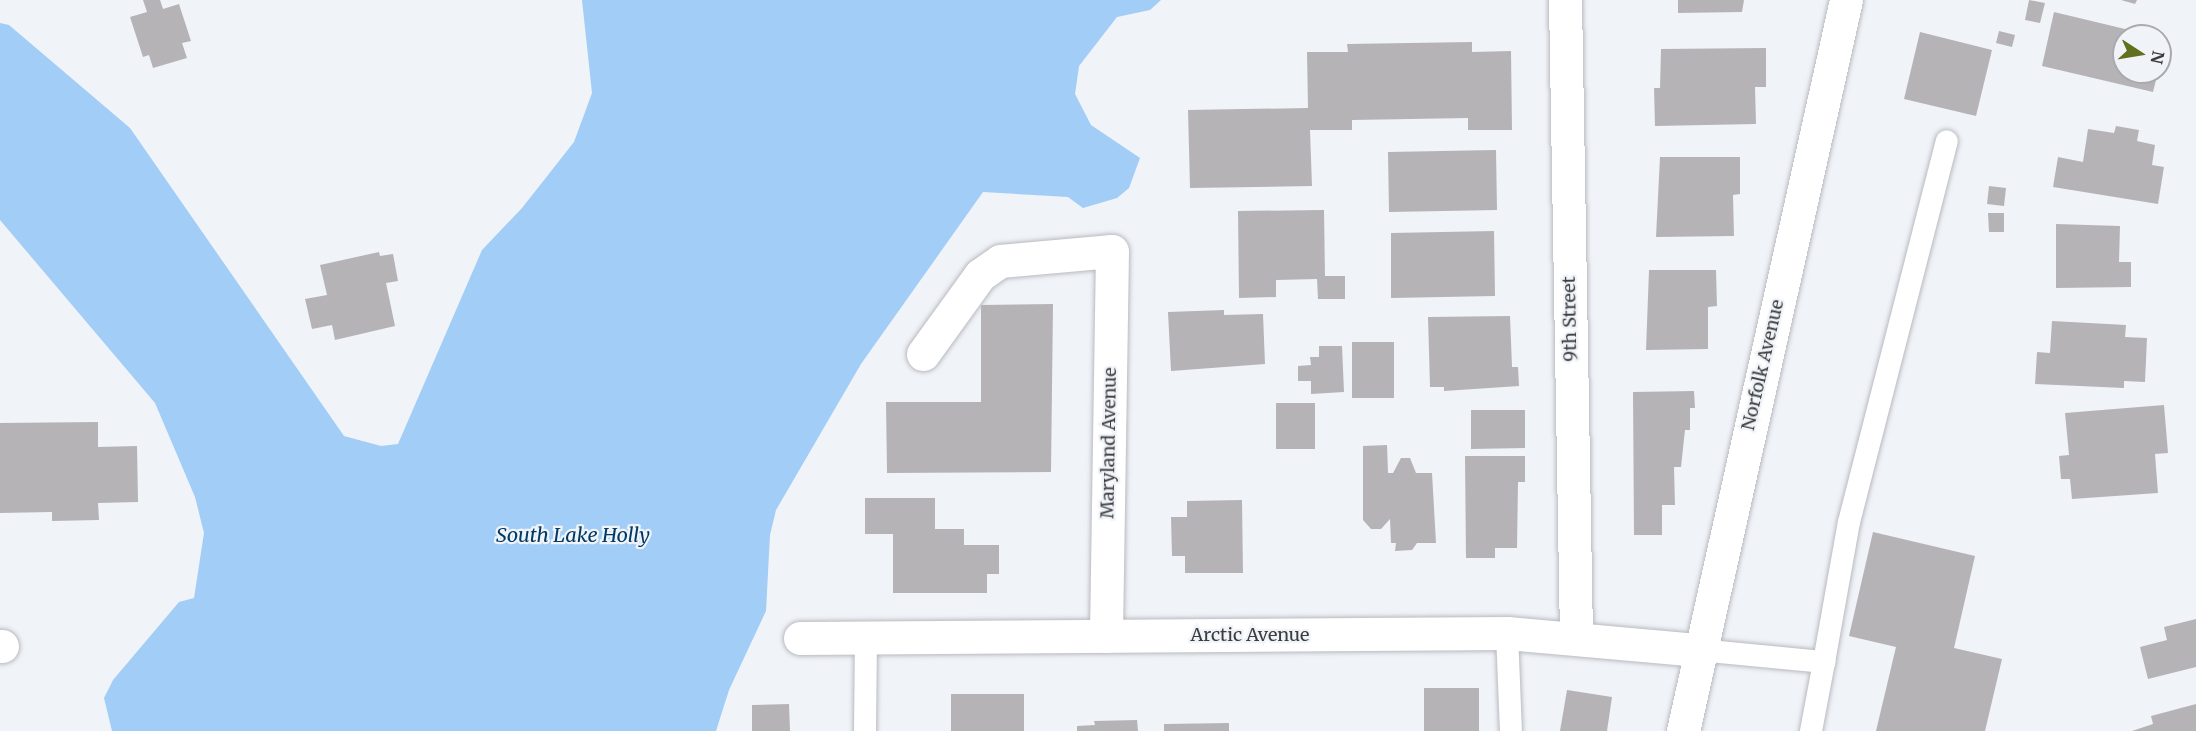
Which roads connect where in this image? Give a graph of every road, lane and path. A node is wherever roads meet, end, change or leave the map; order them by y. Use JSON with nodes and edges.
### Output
{"nodes":[{"id":1,"x":1565,"y":0,"type":"edge"},
{"id":2,"x":1846,"y":0,"type":"edge"},
{"id":3,"x":1947,"y":141,"type":"dead end"},
{"id":4,"x":923,"y":354,"type":"dead end"},
{"id":5,"x":1508,"y":633,"type":"junction"},
{"id":6,"x":1106,"y":636,"type":"junction"},
{"id":7,"x":1576,"y":637,"type":"junction"},
{"id":8,"x":800,"y":638,"type":"dead end"},
{"id":9,"x":866,"y":638,"type":"junction"},
{"id":10,"x":1699,"y":650,"type":"junction"},
{"id":11,"x":1824,"y":662,"type":"junction"},
{"id":12,"x":865,"y":731,"type":"edge"},
{"id":13,"x":1511,"y":731,"type":"edge"},
{"id":14,"x":1683,"y":731,"type":"edge"},
{"id":15,"x":1811,"y":731,"type":"edge"}],
"edges":[{"from":1,"to":7,"type":"street","name":"9th Street"},
{"from":2,"to":10,"type":"street","name":"Norfolk Avenue"},
{"from":3,"to":11,"type":"lane"},
{"from":4,"to":6,"type":"street","name":"Maryland Avenue"},
{"from":5,"to":6,"type":"street","name":"Arctic Avenue"},
{"from":5,"to":7,"type":"street","name":"Arctic Avenue"},
{"from":5,"to":13,"type":"lane"},
{"from":6,"to":9,"type":"street","name":"Arctic Avenue"},
{"from":7,"to":10,"type":"street","name":"Arctic Avenue"},
{"from":8,"to":9,"type":"street","name":"Arctic Avenue"},
{"from":9,"to":12,"type":"lane"},
{"from":10,"to":11,"type":"lane"},
{"from":10,"to":14,"type":"street","name":"Norfolk Avenue"},
{"from":11,"to":15,"type":"lane"}]}
